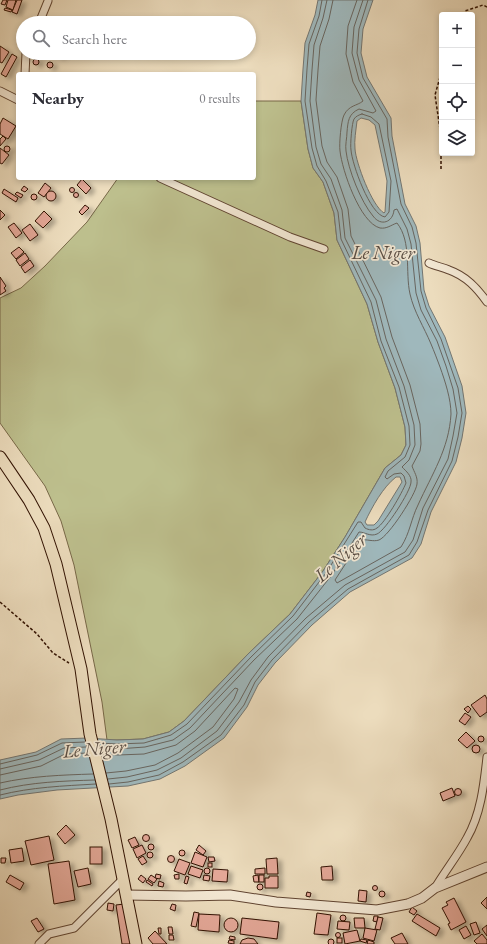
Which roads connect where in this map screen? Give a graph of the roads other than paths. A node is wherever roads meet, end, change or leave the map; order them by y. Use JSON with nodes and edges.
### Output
{"nodes":[{"id":1,"x":48,"y":1,"type":"dead end"},
{"id":2,"x":42,"y":16,"type":"edge"},
{"id":3,"x":25,"y":60,"type":"edge"},
{"id":4,"x":24,"y":72,"type":"edge"},
{"id":5,"x":0,"y":91,"type":"edge"},
{"id":6,"x":16,"y":97,"type":"edge"},
{"id":7,"x":164,"y":180,"type":"edge"},
{"id":8,"x":324,"y":249,"type":"dead end"},
{"id":9,"x":429,"y":263,"type":"dead end"},
{"id":10,"x":487,"y":302,"type":"edge"},
{"id":11,"x":0,"y":457,"type":"edge"},
{"id":12,"x":487,"y":757,"type":"edge"},
{"id":13,"x":487,"y":866,"type":"edge"},
{"id":14,"x":123,"y":879,"type":"junction"},
{"id":15,"x":435,"y":888,"type":"junction"},
{"id":16,"x":126,"y":894,"type":"junction"},
{"id":17,"x":39,"y":944,"type":"edge"},
{"id":18,"x":136,"y":944,"type":"edge"}],
"edges":[{"from":1,"to":2,"type":"street"},
{"from":3,"to":4,"type":"street"},
{"from":5,"to":6,"type":"street"},
{"from":7,"to":8,"type":"street"},
{"from":9,"to":10,"type":"street"},
{"from":11,"to":14,"type":"highway"},
{"from":12,"to":15,"type":"street"},
{"from":13,"to":15,"type":"street"},
{"from":14,"to":16,"type":"highway"},
{"from":14,"to":17,"type":"street"},
{"from":15,"to":16,"type":"street"},
{"from":16,"to":18,"type":"highway"}]}
